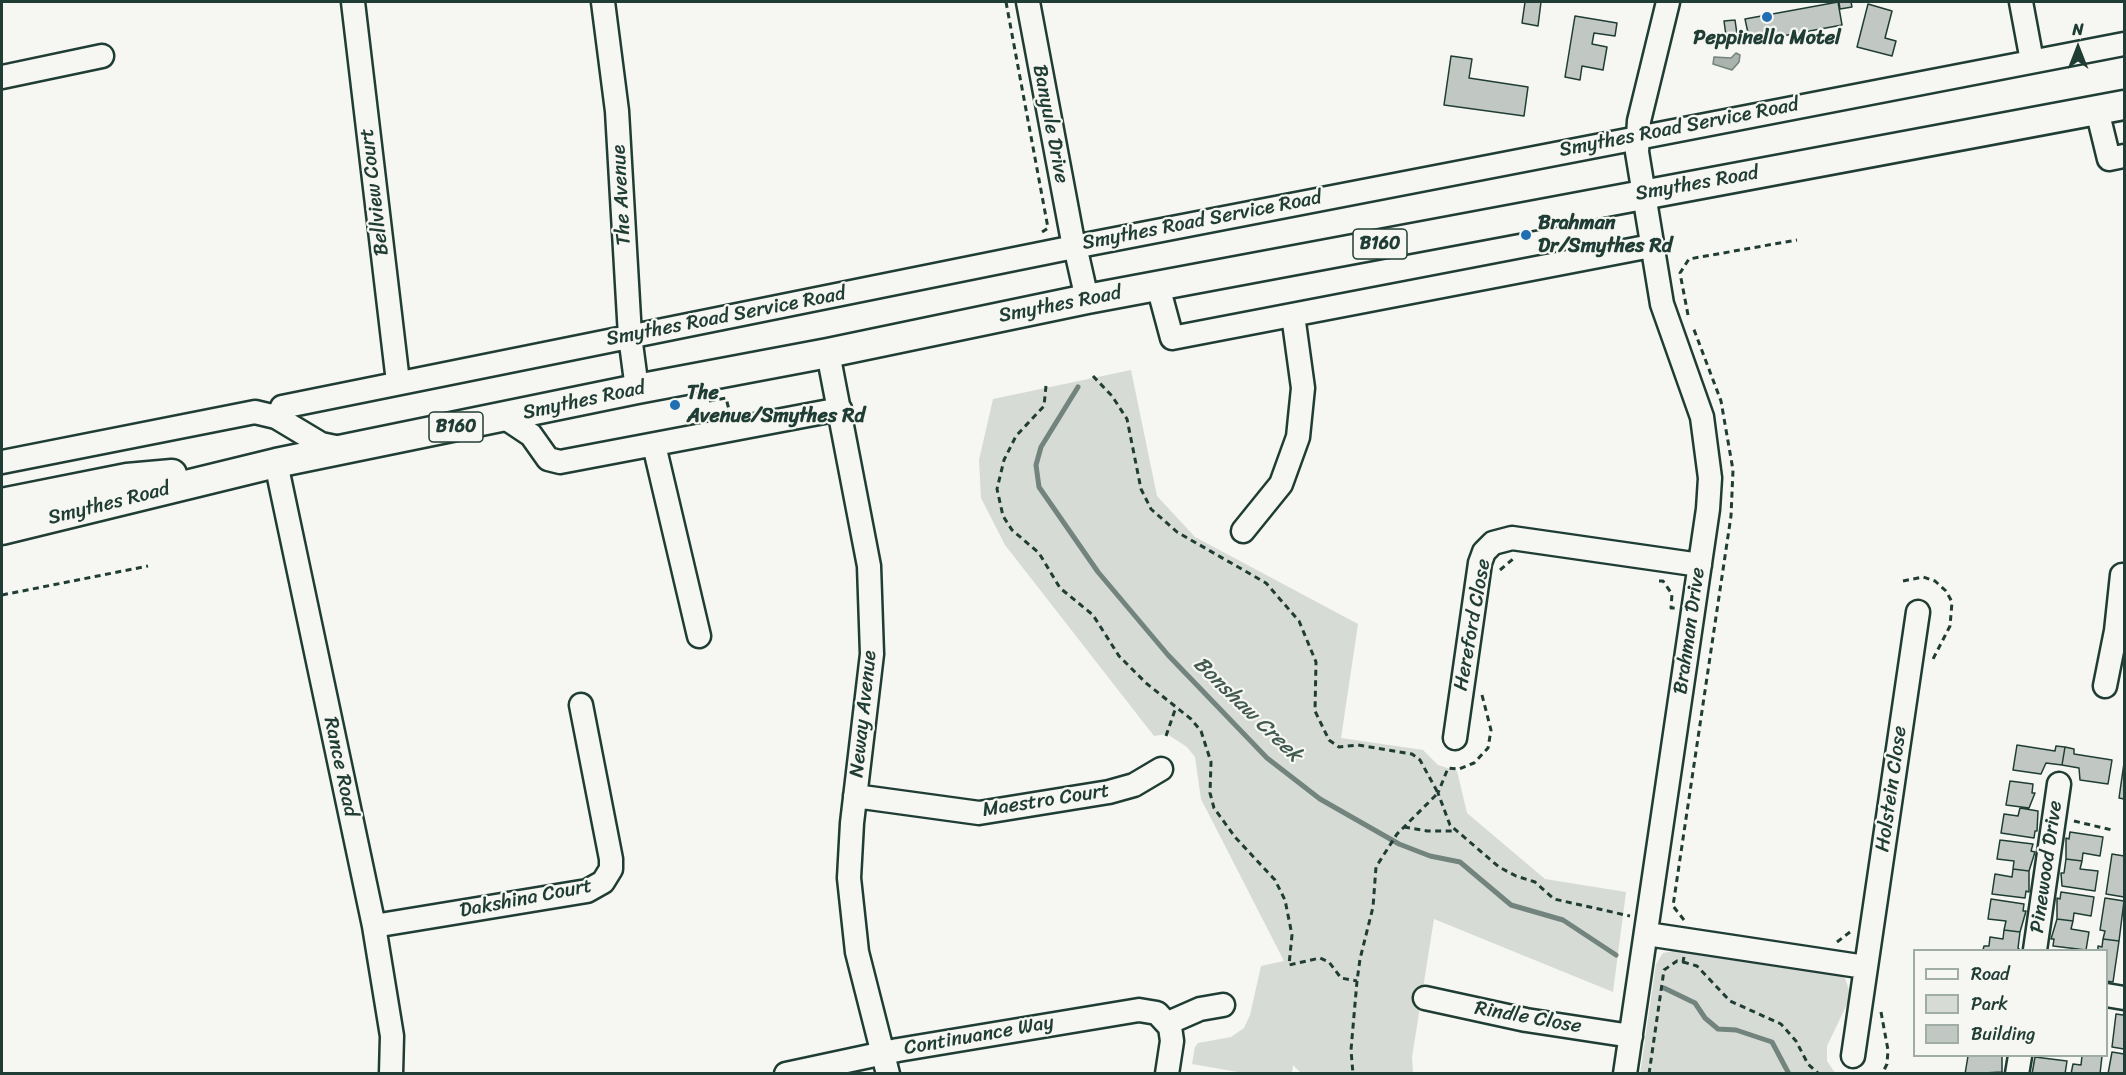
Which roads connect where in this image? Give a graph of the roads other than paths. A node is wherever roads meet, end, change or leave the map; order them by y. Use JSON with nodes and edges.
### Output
{"nodes":[{"id":1,"x":353,"y":2,"type":"edge"},
{"id":2,"x":603,"y":2,"type":"edge"},
{"id":3,"x":1028,"y":2,"type":"edge"},
{"id":4,"x":1668,"y":2,"type":"edge"},
{"id":5,"x":2021,"y":2,"type":"edge"},
{"id":6,"x":2124,"y":44,"type":"edge"},
{"id":7,"x":102,"y":56,"type":"dead end"},
{"id":8,"x":2032,"y":61,"type":"junction"},
{"id":9,"x":2,"y":77,"type":"edge"},
{"id":10,"x":2124,"y":105,"type":"edge"},
{"id":11,"x":2097,"y":110,"type":"junction"},
{"id":12,"x":1637,"y":136,"type":"junction"},
{"id":13,"x":2124,"y":156,"type":"edge"},
{"id":14,"x":1644,"y":194,"type":"junction"},
{"id":15,"x":1075,"y":246,"type":"junction"},
{"id":16,"x":1651,"y":246,"type":"junction"},
{"id":17,"x":1158,"y":286,"type":"junction"},
{"id":18,"x":1087,"y":299,"type":"junction"},
{"id":19,"x":1293,"y":315,"type":"junction"},
{"id":20,"x":630,"y":336,"type":"junction"},
{"id":21,"x":828,"y":353,"type":"junction"},
{"id":22,"x":398,"y":382,"type":"junction"},
{"id":23,"x":637,"y":389,"type":"junction"},
{"id":24,"x":282,"y":407,"type":"dead end"},
{"id":25,"x":840,"y":409,"type":"junction"},
{"id":26,"x":504,"y":417,"type":"junction"},
{"id":27,"x":654,"y":445,"type":"junction"},
{"id":28,"x":348,"y":448,"type":"junction"},
{"id":29,"x":2,"y":462,"type":"edge"},
{"id":30,"x":276,"y":463,"type":"junction"},
{"id":31,"x":2,"y":503,"type":"edge"},
{"id":32,"x":2,"y":530,"type":"edge"},
{"id":33,"x":1243,"y":531,"type":"dead end"},
{"id":34,"x":1700,"y":565,"type":"junction"},
{"id":35,"x":2122,"y":575,"type":"dead end"},
{"id":36,"x":1918,"y":612,"type":"dead end"},
{"id":37,"x":2120,"y":631,"type":"edge"},
{"id":38,"x":699,"y":636,"type":"dead end"},
{"id":39,"x":2105,"y":686,"type":"dead end"},
{"id":40,"x":581,"y":705,"type":"dead end"},
{"id":41,"x":1455,"y":738,"type":"dead end"},
{"id":42,"x":1161,"y":769,"type":"dead end"},
{"id":43,"x":2059,"y":784,"type":"dead end"},
{"id":44,"x":855,"y":796,"type":"junction"},
{"id":45,"x":374,"y":926,"type":"junction"},
{"id":46,"x":1648,"y":927,"type":"junction"},
{"id":47,"x":2035,"y":949,"type":"edge"},
{"id":48,"x":1865,"y":967,"type":"junction"},
{"id":49,"x":2108,"y":995,"type":"edge"},
{"id":50,"x":1425,"y":998,"type":"dead end"},
{"id":51,"x":2124,"y":998,"type":"edge"},
{"id":52,"x":1223,"y":1005,"type":"dead end"},
{"id":53,"x":1168,"y":1023,"type":"junction"},
{"id":54,"x":1631,"y":1036,"type":"junction"},
{"id":55,"x":1853,"y":1056,"type":"dead end"},
{"id":56,"x":2020,"y":1057,"type":"edge"},
{"id":57,"x":886,"y":1063,"type":"edge"},
{"id":58,"x":391,"y":1074,"type":"edge"},
{"id":59,"x":786,"y":1074,"type":"edge"},
{"id":60,"x":1167,"y":1074,"type":"edge"},
{"id":61,"x":1625,"y":1074,"type":"edge"},
{"id":62,"x":2017,"y":1074,"type":"edge"}],
"edges":[{"from":1,"to":22,"type":"street","name":"Bellview Court"},
{"from":2,"to":20,"type":"street","name":"The Avenue"},
{"from":3,"to":15,"type":"street","name":"Banyule Drive"},
{"from":4,"to":12,"type":"street","name":"Brahman Drive"},
{"from":5,"to":8,"type":"street"},
{"from":6,"to":8,"type":"street","name":"Smythes Road Service Road"},
{"from":7,"to":9,"type":"street"},
{"from":8,"to":12,"type":"street","name":"Smythes Road Service Road"},
{"from":10,"to":11,"type":"main road","name":"Smythes Road","number":"B160"},
{"from":11,"to":13,"type":"street"},
{"from":11,"to":14,"type":"main road","name":"Smythes Road","number":"B160"},
{"from":12,"to":14,"type":"street","name":"Brahman Drive"},
{"from":12,"to":15,"type":"street","name":"Smythes Road Service Road"},
{"from":14,"to":16,"type":"street","name":"Brahman Drive"},
{"from":14,"to":17,"type":"main road","name":"Smythes Road","number":"B160"},
{"from":15,"to":18,"type":"street","name":"Banyule Drive"},
{"from":15,"to":20,"type":"street","name":"Smythes Road Service Road"},
{"from":16,"to":19,"type":"street"},
{"from":16,"to":34,"type":"street","name":"Brahman Drive"},
{"from":17,"to":18,"type":"main road","name":"Smythes Road","number":"B160"},
{"from":17,"to":19,"type":"street"},
{"from":18,"to":21,"type":"main road","name":"Smythes Road","number":"B160"},
{"from":19,"to":33,"type":"street"},
{"from":20,"to":22,"type":"street","name":"Smythes Road Service Road"},
{"from":20,"to":23,"type":"street","name":"The Avenue"},
{"from":21,"to":23,"type":"main road","name":"Smythes Road","number":"B160"},
{"from":21,"to":25,"type":"street","name":"Neway Avenue"},
{"from":22,"to":24,"type":"street","name":"Smythes Road Service Road"},
{"from":23,"to":26,"type":"main road","name":"Smythes Road","number":"B160"},
{"from":25,"to":27,"type":"street"},
{"from":25,"to":44,"type":"street","name":"Neway Avenue"},
{"from":26,"to":27,"type":"street"},
{"from":26,"to":28,"type":"main road","name":"Smythes Road","number":"B160"},
{"from":27,"to":38,"type":"street"},
{"from":28,"to":29,"type":"street"},
{"from":28,"to":30,"type":"main road","name":"Smythes Road","number":"B160"},
{"from":30,"to":31,"type":"main road","number":"B160"},
{"from":30,"to":32,"type":"main road","name":"Smythes Road","number":"B160"},
{"from":30,"to":45,"type":"street","name":"Rance Road"},
{"from":34,"to":41,"type":"street","name":"Hereford Close"},
{"from":34,"to":46,"type":"street","name":"Brahman Drive"},
{"from":35,"to":37,"type":"street"},
{"from":36,"to":48,"type":"street","name":"Holstein Close"},
{"from":37,"to":39,"type":"street"},
{"from":40,"to":45,"type":"street","name":"Dakshina Court"},
{"from":42,"to":44,"type":"street","name":"Maestro Court"},
{"from":43,"to":47,"type":"street","name":"Pinewood Drive"},
{"from":44,"to":57,"type":"street","name":"Neway Avenue"},
{"from":45,"to":58,"type":"street","name":"Rance Road"},
{"from":46,"to":48,"type":"street"},
{"from":46,"to":54,"type":"street","name":"Brahman Drive"},
{"from":48,"to":55,"type":"street","name":"Holstein Close"},
{"from":49,"to":51,"type":"street"},
{"from":50,"to":54,"type":"street","name":"Rindle Close"},
{"from":52,"to":53,"type":"street"},
{"from":53,"to":57,"type":"street","name":"Continuance Way"},
{"from":53,"to":60,"type":"street"},
{"from":54,"to":61,"type":"street","name":"Brahman Drive"},
{"from":56,"to":62,"type":"street"},
{"from":57,"to":59,"type":"street","name":"Continuance Way"}]}
